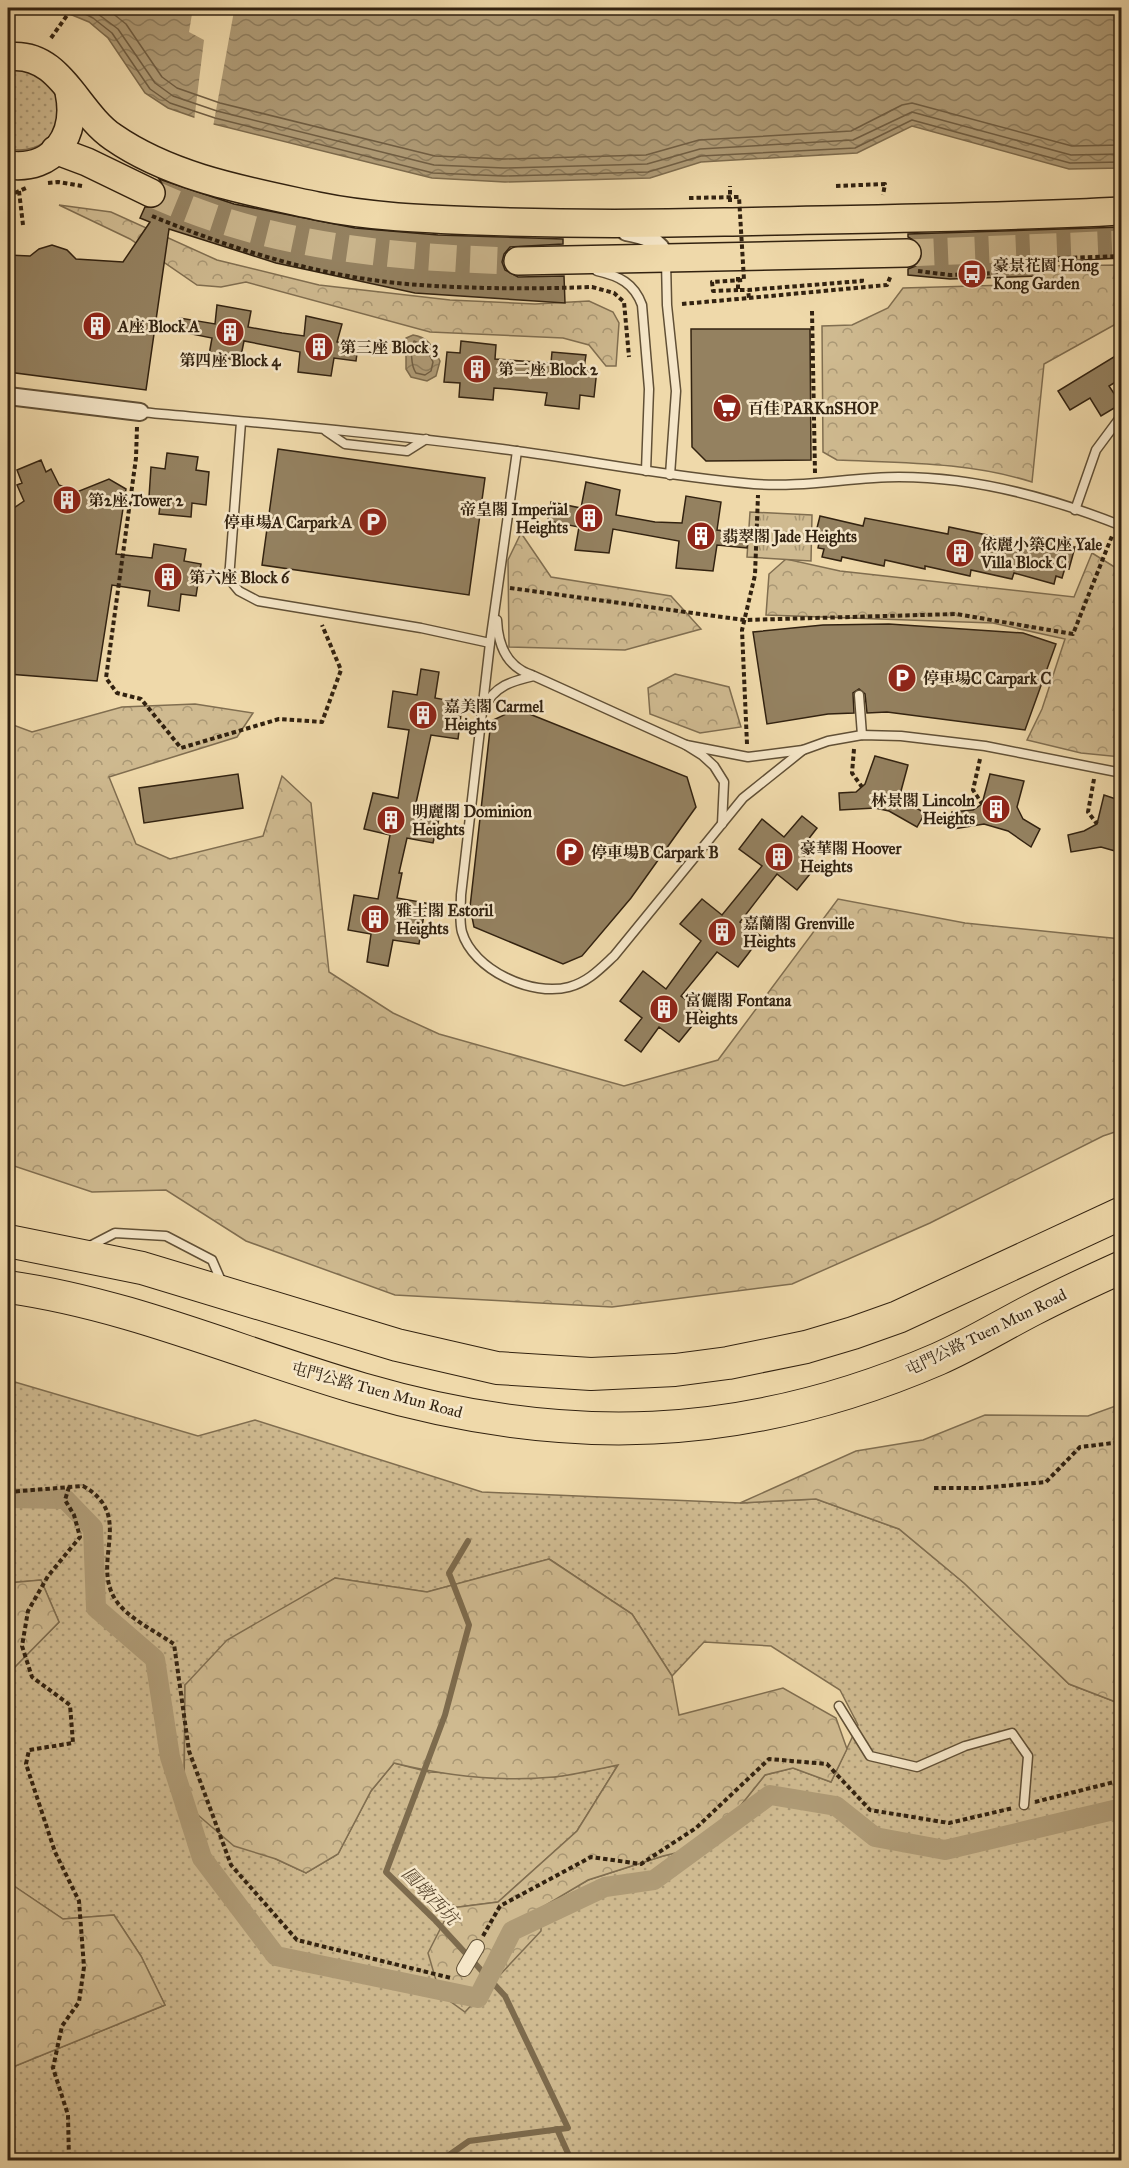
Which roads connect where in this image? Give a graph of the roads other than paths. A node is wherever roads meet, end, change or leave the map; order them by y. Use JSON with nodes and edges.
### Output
{"nodes":[{"id":1,"x":8,"y":57,"type":"edge"},
{"id":2,"x":69,"y":92,"type":"junction"},
{"id":3,"x":56,"y":150,"type":"junction"},
{"id":4,"x":8,"y":165,"type":"edge"},
{"id":5,"x":149,"y":204,"type":"tunnel mouth"},
{"id":6,"x":1122,"y":211,"type":"edge"},
{"id":7,"x":548,"y":224,"type":"junction"},
{"id":8,"x":666,"y":258,"type":"junction"},
{"id":9,"x":547,"y":259,"type":"junction"},
{"id":10,"x":518,"y":261,"type":"tunnel mouth"},
{"id":11,"x":906,"y":264,"type":"tunnel mouth"},
{"id":12,"x":8,"y":396,"type":"edge"},
{"id":13,"x":1122,"y":415,"type":"edge"},
{"id":14,"x":139,"y":419,"type":"joint"},
{"id":15,"x":241,"y":422,"type":"junction"},
{"id":16,"x":324,"y":429,"type":"junction"},
{"id":17,"x":426,"y":439,"type":"junction"},
{"id":18,"x":517,"y":451,"type":"junction"},
{"id":19,"x":646,"y":471,"type":"junction"},
{"id":20,"x":670,"y":475,"type":"junction"},
{"id":21,"x":1075,"y":510,"type":"junction"},
{"id":22,"x":1119,"y":525,"type":"edge"},
{"id":23,"x":496,"y":599,"type":"junction"},
{"id":24,"x":490,"y":643,"type":"junction"},
{"id":25,"x":534,"y":676,"type":"junction"},
{"id":26,"x":859,"y":695,"type":"dead end"},
{"id":27,"x":479,"y":729,"type":"junction"},
{"id":28,"x":862,"y":735,"type":"junction"},
{"id":29,"x":686,"y":745,"type":"junction"},
{"id":30,"x":803,"y":750,"type":"junction"},
{"id":31,"x":1122,"y":773,"type":"edge"},
{"id":32,"x":722,"y":824,"type":"junction"},
{"id":33,"x":1122,"y":1213,"type":"edge"},
{"id":34,"x":8,"y":1241,"type":"edge"},
{"id":35,"x":1122,"y":1267,"type":"edge"},
{"id":36,"x":8,"y":1287,"type":"edge"},
{"id":37,"x":839,"y":1706,"type":"dead end"},
{"id":38,"x":1024,"y":1805,"type":"road end"},
{"id":39,"x":477,"y":1947,"type":"road end"},
{"id":40,"x":464,"y":1969,"type":"road end"}],
"edges":[{"from":1,"to":2,"type":"main road"},
{"from":2,"to":3,"type":"main road"},
{"from":2,"to":7,"type":"main road"},
{"from":3,"to":4,"type":"main road"},
{"from":3,"to":5,"type":"main road"},
{"from":6,"to":7,"type":"main road"},
{"from":7,"to":8,"type":"street"},
{"from":8,"to":9,"type":"main road"},
{"from":8,"to":11,"type":"main road"},
{"from":8,"to":20,"type":"lane"},
{"from":9,"to":10,"type":"main road"},
{"from":9,"to":19,"type":"lane"},
{"from":12,"to":14,"type":"street"},
{"from":13,"to":21,"type":"lane"},
{"from":14,"to":15,"type":"lane"},
{"from":15,"to":16,"type":"lane"},
{"from":15,"to":24,"type":"lane"},
{"from":16,"to":17,"type":"lane"},
{"from":16,"to":17,"type":"lane"},
{"from":17,"to":18,"type":"lane"},
{"from":18,"to":19,"type":"lane"},
{"from":18,"to":23,"type":"lane"},
{"from":19,"to":20,"type":"lane"},
{"from":20,"to":21,"type":"lane"},
{"from":21,"to":22,"type":"lane"},
{"from":23,"to":24,"type":"lane"},
{"from":23,"to":25,"type":"lane"},
{"from":24,"to":27,"type":"lane"},
{"from":25,"to":27,"type":"lane"},
{"from":25,"to":29,"type":"lane"},
{"from":26,"to":28,"type":"lane"},
{"from":27,"to":32,"type":"lane"},
{"from":28,"to":30,"type":"lane"},
{"from":28,"to":31,"type":"lane"},
{"from":29,"to":30,"type":"lane"},
{"from":29,"to":32,"type":"lane"},
{"from":30,"to":32,"type":"lane"},
{"from":33,"to":34,"type":"highway"},
{"from":35,"to":36,"type":"highway","name":"屯門公路 Tuen Mun Road"},
{"from":37,"to":38,"type":"lane"},
{"from":39,"to":40,"type":"street"}]}
